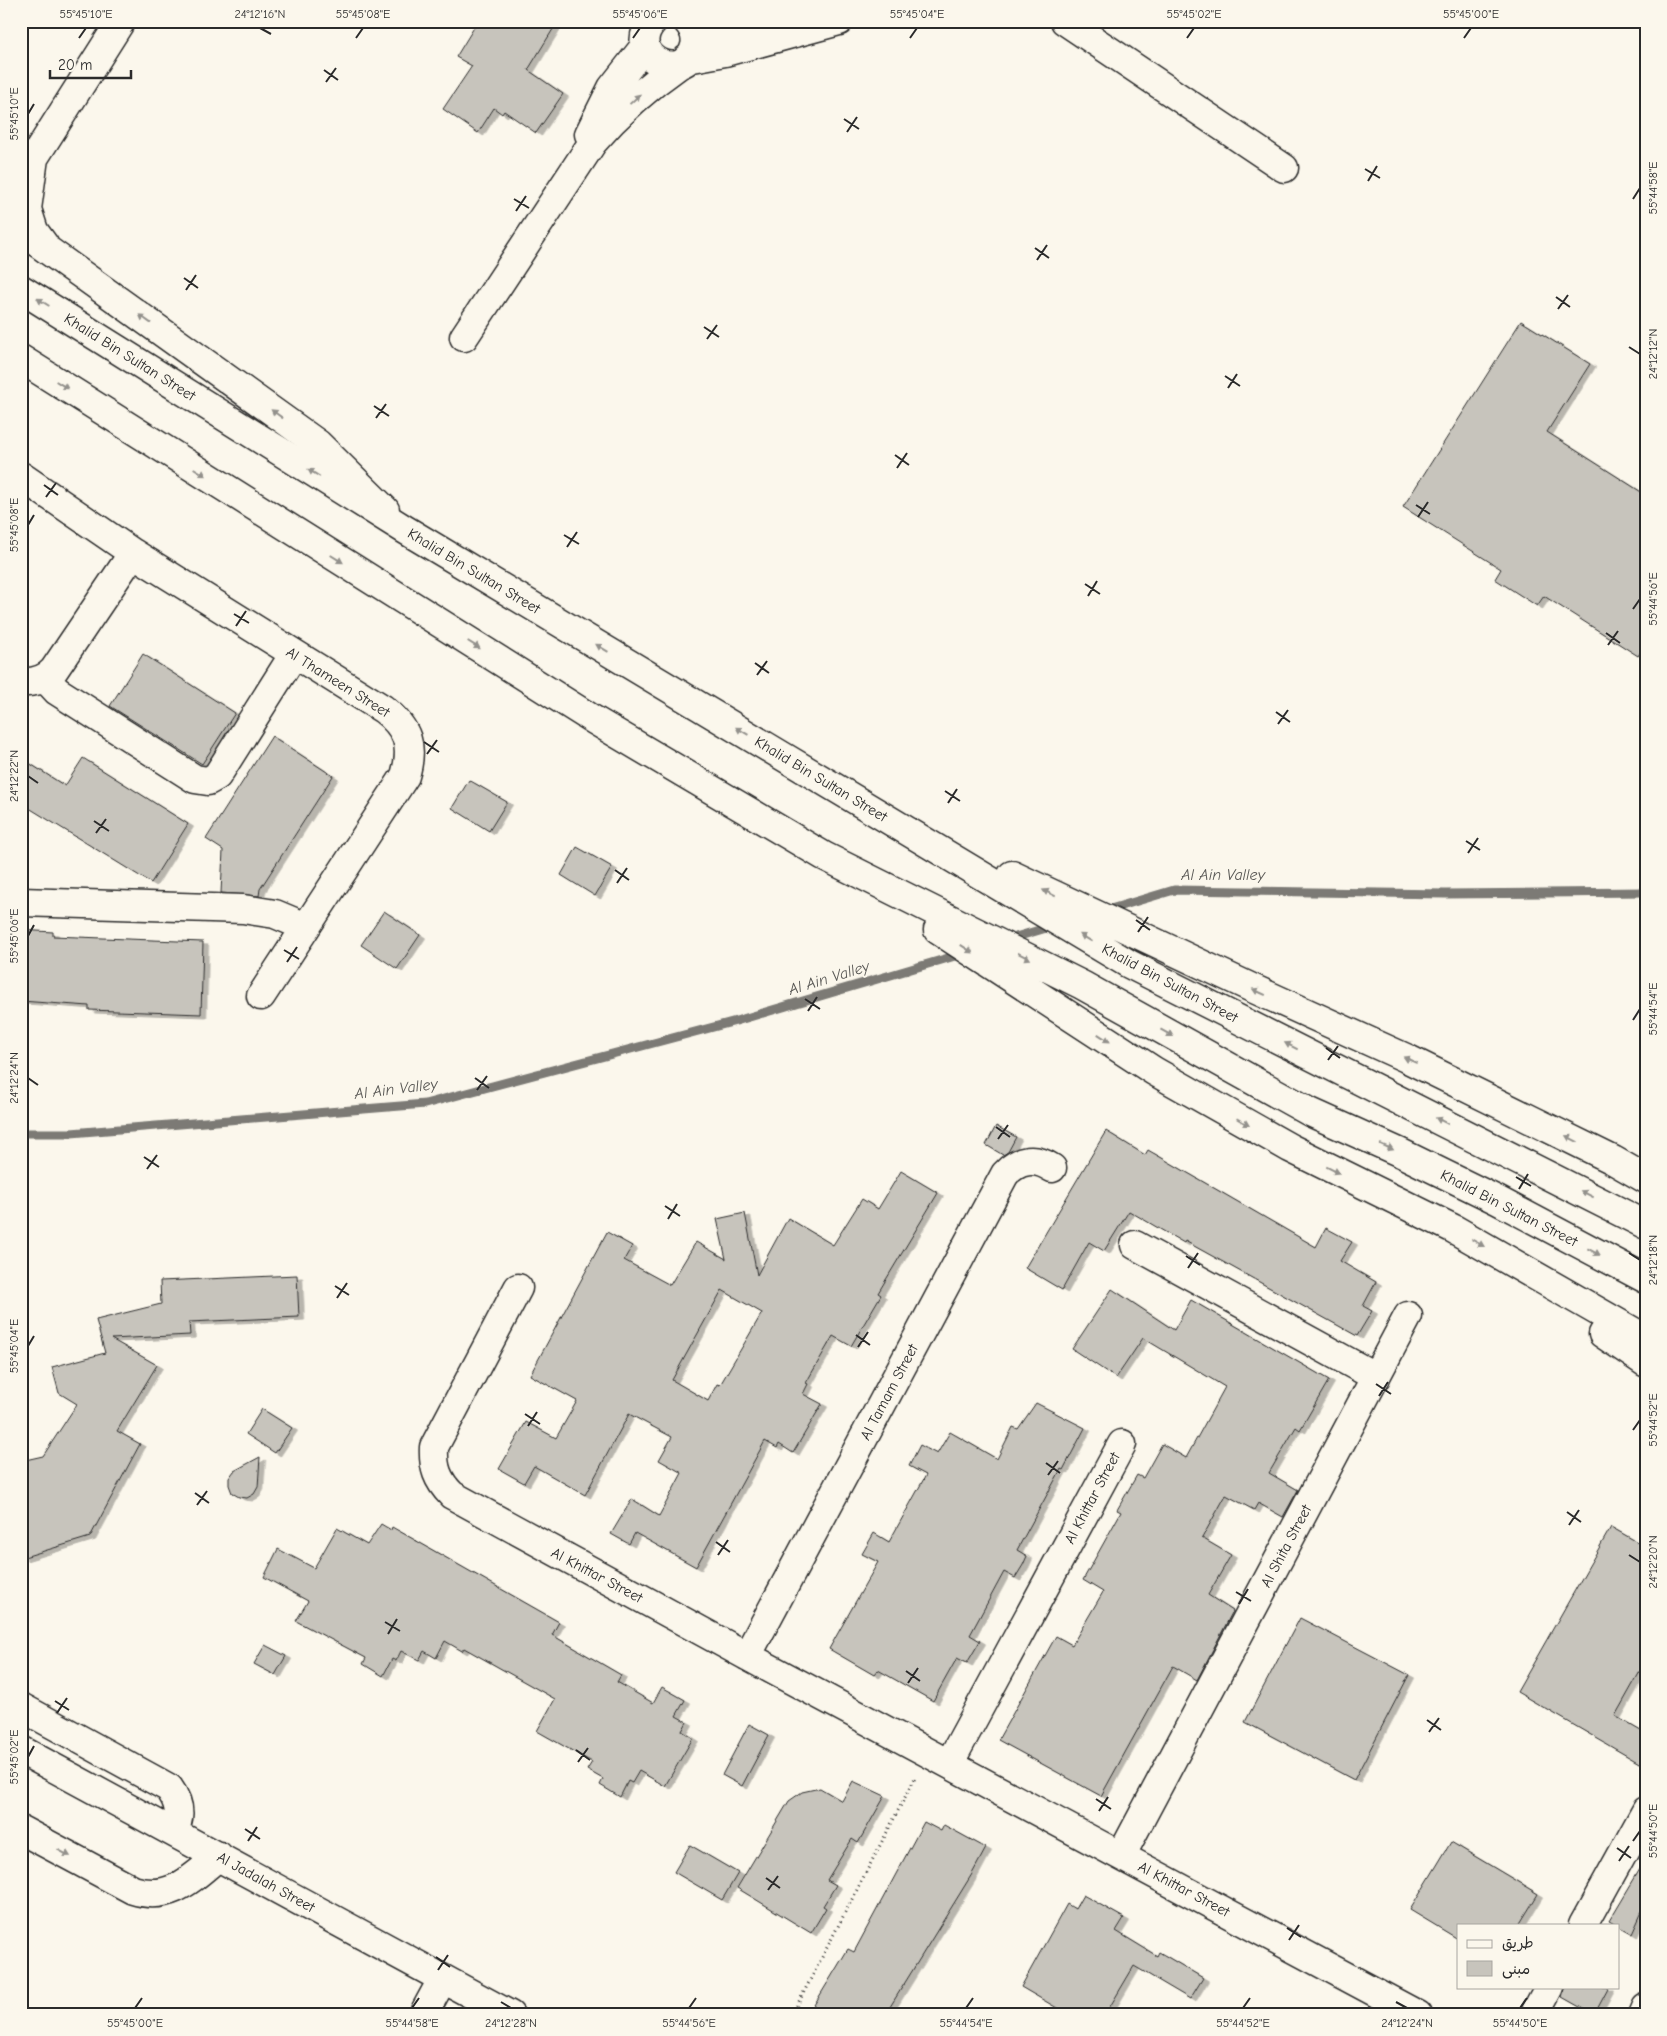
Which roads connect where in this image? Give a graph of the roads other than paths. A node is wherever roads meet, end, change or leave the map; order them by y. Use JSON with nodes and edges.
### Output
{"nodes":[{"id":1,"x":121,"y":21,"type":"edge"},
{"id":2,"x":839,"y":21,"type":"edge"},
{"id":3,"x":1065,"y":21,"type":"edge"},
{"id":4,"x":689,"y":24,"type":"edge"},
{"id":5,"x":647,"y":31,"type":"edge"},
{"id":6,"x":761,"y":40,"type":"junction"},
{"id":7,"x":684,"y":62,"type":"junction"},
{"id":8,"x":579,"y":161,"type":"junction"},
{"id":9,"x":28,"y":164,"type":"edge"},
{"id":10,"x":1284,"y":168,"type":"dead end"},
{"id":11,"x":21,"y":231,"type":"edge"},
{"id":12,"x":47,"y":248,"type":"junction"},
{"id":13,"x":21,"y":288,"type":"edge"},
{"id":14,"x":464,"y":337,"type":"dead end"},
{"id":15,"x":21,"y":359,"type":"edge"},
{"id":16,"x":21,"y":476,"type":"edge"},
{"id":17,"x":404,"y":529,"type":"junction"},
{"id":18,"x":133,"y":552,"type":"junction"},
{"id":19,"x":294,"y":654,"type":"junction"},
{"id":20,"x":33,"y":680,"type":"edge"},
{"id":21,"x":859,"y":802,"type":"junction"},
{"id":22,"x":824,"y":856,"type":"junction"},
{"id":23,"x":21,"y":902,"type":"edge"},
{"id":24,"x":306,"y":927,"type":"junction"},
{"id":25,"x":261,"y":996,"type":"dead end"},
{"id":26,"x":1613,"y":1160,"type":"junction"},
{"id":27,"x":1052,"y":1168,"type":"dead end"},
{"id":28,"x":1646,"y":1172,"type":"edge"},
{"id":29,"x":1646,"y":1179,"type":"edge"},
{"id":30,"x":1646,"y":1225,"type":"edge"},
{"id":31,"x":1135,"y":1245,"type":"dead end"},
{"id":32,"x":1509,"y":1260,"type":"junction"},
{"id":33,"x":1646,"y":1279,"type":"edge"},
{"id":34,"x":518,"y":1288,"type":"dead end"},
{"id":35,"x":1408,"y":1316,"type":"dead end"},
{"id":36,"x":1646,"y":1339,"type":"edge"},
{"id":37,"x":1646,"y":1363,"type":"edge"},
{"id":38,"x":1376,"y":1377,"type":"junction"},
{"id":39,"x":1122,"y":1444,"type":"dead end"},
{"id":40,"x":747,"y":1656,"type":"junction"},
{"id":41,"x":21,"y":1707,"type":"edge"},
{"id":42,"x":21,"y":1750,"type":"edge"},
{"id":43,"x":939,"y":1758,"type":"junction"},
{"id":44,"x":1646,"y":1811,"type":"edge"},
{"id":45,"x":21,"y":1830,"type":"edge"},
{"id":46,"x":173,"y":1832,"type":"junction"},
{"id":47,"x":219,"y":1856,"type":"junction"},
{"id":48,"x":1121,"y":1856,"type":"junction"},
{"id":49,"x":1584,"y":1924,"type":"edge"},
{"id":50,"x":442,"y":1980,"type":"junction"},
{"id":51,"x":1548,"y":1988,"type":"edge"},
{"id":52,"x":1646,"y":2008,"type":"edge"},
{"id":53,"x":423,"y":2015,"type":"edge"},
{"id":54,"x":510,"y":2015,"type":"edge"},
{"id":55,"x":1418,"y":2015,"type":"edge"},
{"id":56,"x":1534,"y":2015,"type":"edge"},
{"id":57,"x":1643,"y":2015,"type":"edge"}],
"edges":[{"from":1,"to":9,"type":"street"},
{"from":2,"to":6,"type":"street"},
{"from":3,"to":10,"type":"street"},
{"from":4,"to":6,"type":"street"},
{"from":4,"to":7,"type":"street"},
{"from":5,"to":7,"type":"street"},
{"from":5,"to":8,"type":"street"},
{"from":6,"to":7,"type":"street"},
{"from":8,"to":7,"type":"street","one_way":true},
{"from":8,"to":14,"type":"street"},
{"from":9,"to":12,"type":"street"},
{"from":11,"to":12,"type":"street"},
{"from":17,"to":12,"type":"street","one_way":true},
{"from":17,"to":13,"type":"street","name":"Khalid Bin Sultan Street","one_way":true},
{"from":15,"to":22,"type":"street","name":"Khalid Bin Sultan Street","one_way":true},
{"from":16,"to":18,"type":"street","name":"Al Thameen Street"},
{"from":21,"to":17,"type":"street","name":"Khalid Bin Sultan Street","one_way":true},
{"from":18,"to":19,"type":"street","name":"Al Thameen Street"},
{"from":18,"to":20,"type":"street"},
{"from":19,"to":20,"type":"street"},
{"from":19,"to":24,"type":"street","name":"Al Thameen Street"},
{"from":26,"to":21,"type":"street","one_way":true},
{"from":30,"to":21,"type":"street","name":"Khalid Bin Sultan Street","one_way":true},
{"from":22,"to":32,"type":"street","one_way":true},
{"from":22,"to":33,"type":"street","name":"Khalid Bin Sultan Street","one_way":true},
{"from":23,"to":24,"type":"street"},
{"from":24,"to":25,"type":"street","name":"Al Thameen Street"},
{"from":26,"to":28,"type":"street"},
{"from":26,"to":29,"type":"street"},
{"from":27,"to":40,"type":"street","name":"Al Tamam Street"},
{"from":31,"to":38,"type":"street"},
{"from":32,"to":36,"type":"street"},
{"from":32,"to":37,"type":"street"},
{"from":34,"to":40,"type":"street","name":"Al Khittar Street"},
{"from":35,"to":38,"type":"street","name":"Al Shita Street"},
{"from":38,"to":48,"type":"street","name":"Al Shita Street"},
{"from":39,"to":43,"type":"street","name":"Al Khittar Street"},
{"from":40,"to":43,"type":"street","name":"Al Khittar Street"},
{"from":41,"to":46,"type":"street"},
{"from":42,"to":46,"type":"street","name":"Al Jadalah Street"},
{"from":43,"to":48,"type":"street","name":"Al Khittar Street"},
{"from":44,"to":49,"type":"street"},
{"from":45,"to":47,"type":"street","one_way":true},
{"from":46,"to":47,"type":"street","name":"Al Jadalah Street"},
{"from":47,"to":50,"type":"street","name":"Al Jadalah Street"},
{"from":48,"to":55,"type":"street","name":"Al Khittar Street"},
{"from":50,"to":53,"type":"street"},
{"from":50,"to":54,"type":"street","name":"Al Jadalah Street"},
{"from":51,"to":56,"type":"street"},
{"from":52,"to":57,"type":"street"}]}
